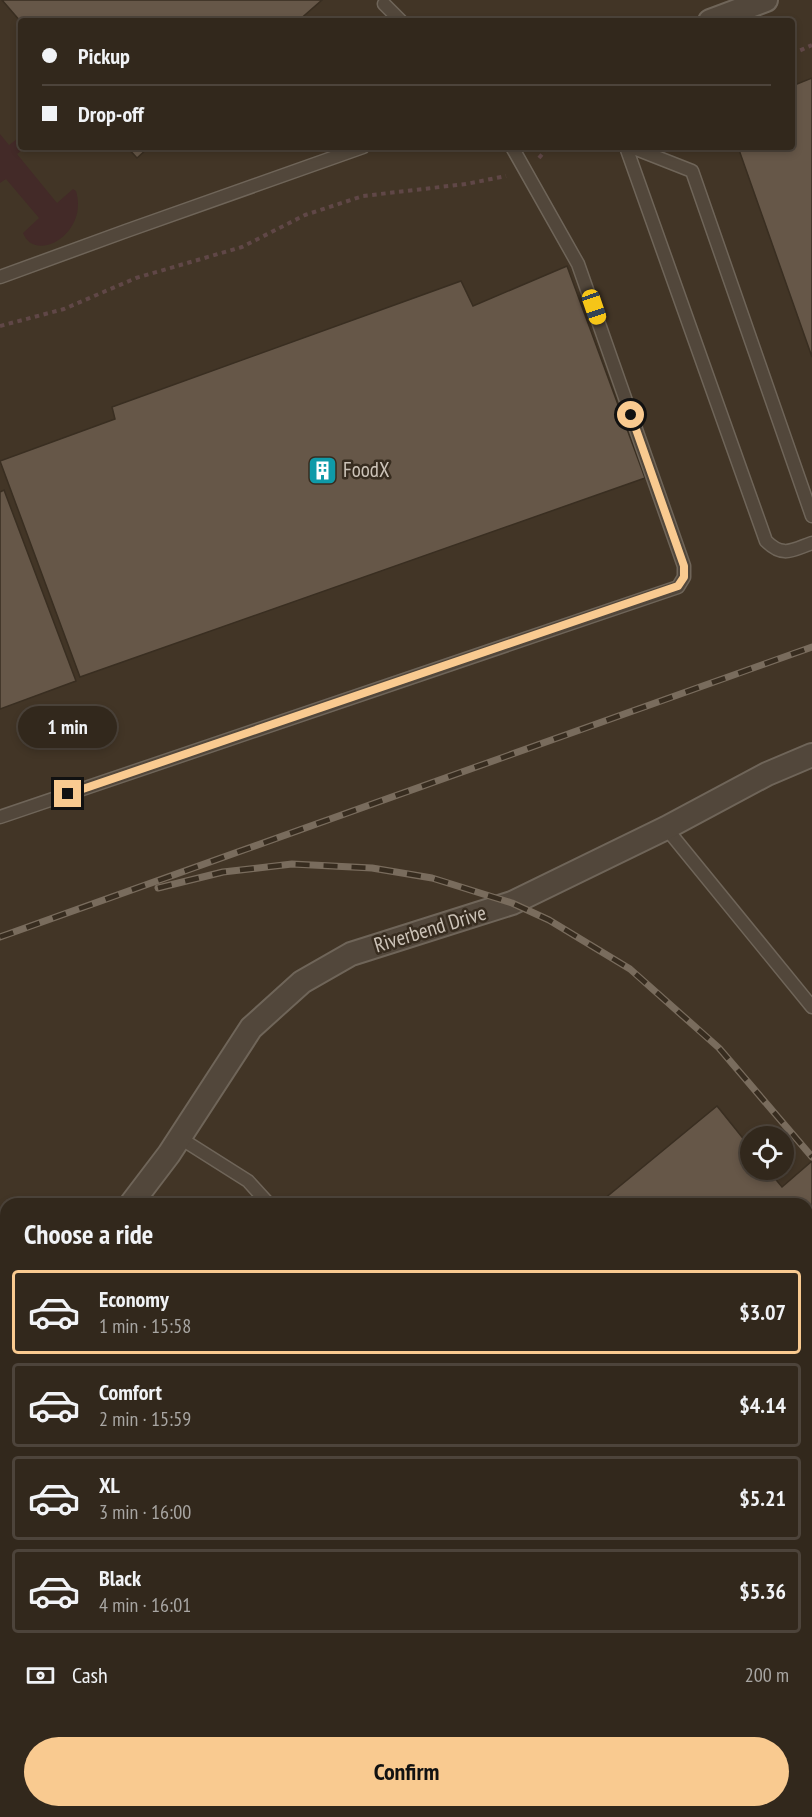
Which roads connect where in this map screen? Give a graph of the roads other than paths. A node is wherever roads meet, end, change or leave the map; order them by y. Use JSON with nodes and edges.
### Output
{"nodes":[{"id":1,"x":766,"y":0,"type":"edge"},
{"id":2,"x":384,"y":4,"type":"dead end"},
{"id":3,"x":398,"y":18,"type":"edge"},
{"id":4,"x":718,"y":18,"type":"edge"},
{"id":5,"x":355,"y":150,"type":"edge"},
{"id":6,"x":514,"y":150,"type":"edge"},
{"id":7,"x":627,"y":150,"type":"edge"},
{"id":8,"x":639,"y":150,"type":"edge"},
{"id":9,"x":0,"y":277,"type":"edge"},
{"id":10,"x":812,"y":516,"type":"edge"},
{"id":11,"x":812,"y":543,"type":"edge"},
{"id":12,"x":812,"y":755,"type":"edge"},
{"id":13,"x":0,"y":818,"type":"edge"},
{"id":14,"x":666,"y":828,"type":"junction"},
{"id":15,"x":812,"y":1006,"type":"edge"},
{"id":16,"x":180,"y":1138,"type":"junction"},
{"id":17,"x":135,"y":1198,"type":"edge"},
{"id":18,"x":263,"y":1198,"type":"edge"}],
"edges":[{"from":1,"to":4,"type":"street"},
{"from":2,"to":3,"type":"lane"},
{"from":5,"to":9,"type":"lane"},
{"from":6,"to":13,"type":"lane"},
{"from":7,"to":11,"type":"lane"},
{"from":8,"to":10,"type":"lane"},
{"from":12,"to":14,"type":"street","name":"Riverbend Drive"},
{"from":14,"to":15,"type":"lane"},
{"from":14,"to":16,"type":"street","name":"Riverbend Drive"},
{"from":16,"to":17,"type":"street","name":"Riverbend Drive"},
{"from":16,"to":18,"type":"lane"}]}
